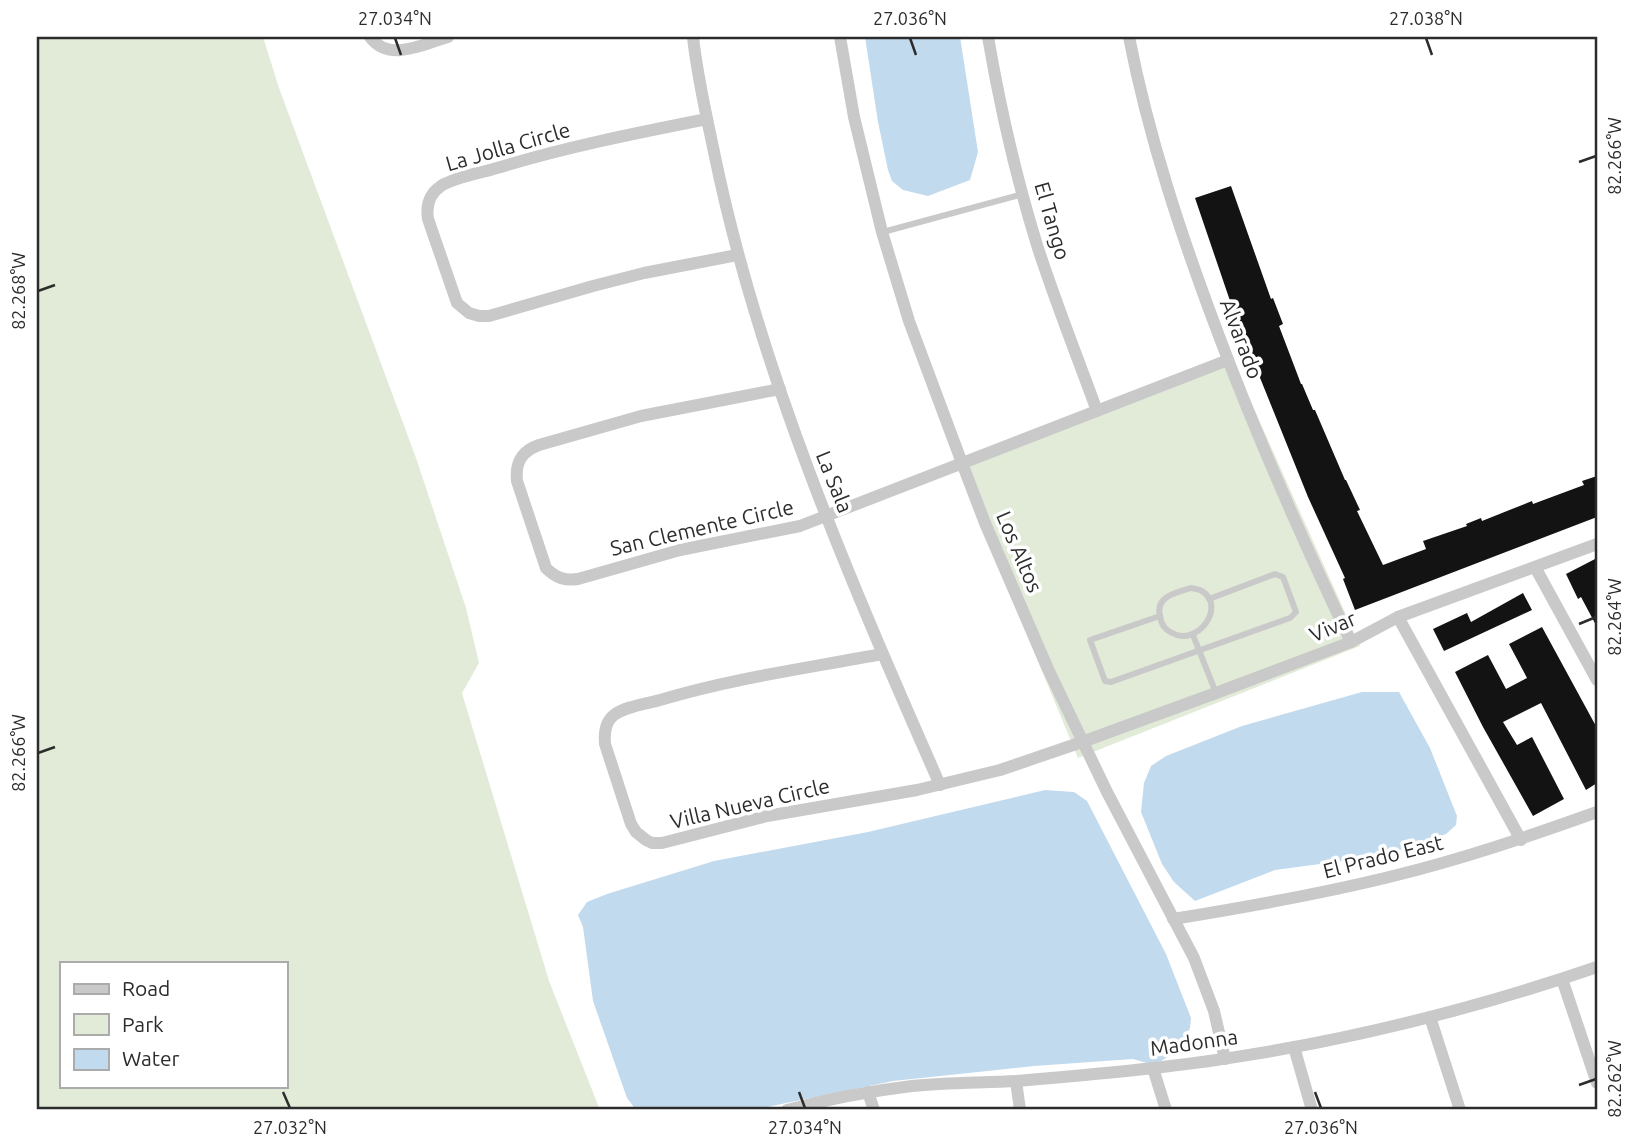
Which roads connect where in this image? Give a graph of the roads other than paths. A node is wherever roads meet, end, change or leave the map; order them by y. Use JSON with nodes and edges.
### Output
{"nodes":[{"id":1,"x":370,"y":37,"type":"edge"},
{"id":2,"x":448,"y":37,"type":"edge"},
{"id":3,"x":693,"y":37,"type":"edge"},
{"id":4,"x":840,"y":37,"type":"edge"},
{"id":5,"x":988,"y":37,"type":"edge"},
{"id":6,"x":1129,"y":37,"type":"edge"},
{"id":7,"x":707,"y":118,"type":"junction"},
{"id":8,"x":1023,"y":194,"type":"junction"},
{"id":9,"x":882,"y":232,"type":"junction"},
{"id":10,"x":737,"y":255,"type":"junction"},
{"id":11,"x":1228,"y":360,"type":"junction"},
{"id":12,"x":780,"y":389,"type":"junction"},
{"id":13,"x":1097,"y":411,"type":"junction"},
{"id":14,"x":962,"y":463,"type":"junction"},
{"id":15,"x":827,"y":515,"type":"junction"},
{"id":16,"x":1597,"y":544,"type":"edge"},
{"id":17,"x":1535,"y":566,"type":"junction"},
{"id":18,"x":1209,"y":598,"type":"junction"},
{"id":19,"x":1160,"y":616,"type":"junction"},
{"id":20,"x":1398,"y":617,"type":"junction"},
{"id":21,"x":1193,"y":635,"type":"junction"},
{"id":22,"x":1351,"y":642,"type":"junction"},
{"id":23,"x":1199,"y":650,"type":"junction"},
{"id":24,"x":882,"y":654,"type":"junction"},
{"id":25,"x":1597,"y":680,"type":"edge"},
{"id":26,"x":1216,"y":693,"type":"junction"},
{"id":27,"x":1082,"y":742,"type":"junction"},
{"id":28,"x":940,"y":786,"type":"junction"},
{"id":29,"x":1597,"y":812,"type":"edge"},
{"id":30,"x":1521,"y":839,"type":"junction"},
{"id":31,"x":1173,"y":919,"type":"junction"},
{"id":32,"x":1597,"y":967,"type":"edge"},
{"id":33,"x":1562,"y":979,"type":"junction"},
{"id":34,"x":1430,"y":1017,"type":"junction"},
{"id":35,"x":1294,"y":1047,"type":"junction"},
{"id":36,"x":1226,"y":1059,"type":"junction"},
{"id":37,"x":1153,"y":1068,"type":"junction"},
{"id":38,"x":1016,"y":1081,"type":"junction"},
{"id":39,"x":1597,"y":1083,"type":"edge"},
{"id":40,"x":868,"y":1092,"type":"junction"},
{"id":41,"x":787,"y":1110,"type":"edge"},
{"id":42,"x":874,"y":1110,"type":"edge"},
{"id":43,"x":1020,"y":1110,"type":"edge"},
{"id":44,"x":1166,"y":1110,"type":"edge"},
{"id":45,"x":1312,"y":1110,"type":"edge"},
{"id":46,"x":1460,"y":1110,"type":"edge"}],
"edges":[{"from":1,"to":2,"type":"street"},
{"from":3,"to":7,"type":"street","name":"La Sala"},
{"from":4,"to":9,"type":"street","name":"Los Altos"},
{"from":5,"to":8,"type":"street","name":"El Tango"},
{"from":6,"to":11,"type":"street","name":"Alvarado"},
{"from":7,"to":10,"type":"street","name":"La Sala"},
{"from":7,"to":10,"type":"street","name":"La Jolla Circle"},
{"from":8,"to":9,"type":"lane"},
{"from":8,"to":13,"type":"street","name":"El Tango"},
{"from":9,"to":14,"type":"street","name":"Los Altos"},
{"from":10,"to":12,"type":"street","name":"La Sala"},
{"from":11,"to":13,"type":"street","name":"San Clemente Circle"},
{"from":11,"to":22,"type":"street","name":"Alvarado"},
{"from":12,"to":15,"type":"street","name":"La Sala"},
{"from":12,"to":15,"type":"street","name":"San Clemente Circle"},
{"from":13,"to":14,"type":"street","name":"San Clemente Circle"},
{"from":14,"to":15,"type":"street","name":"San Clemente Circle"},
{"from":14,"to":27,"type":"street","name":"Los Altos"},
{"from":15,"to":24,"type":"street","name":"La Sala"},
{"from":16,"to":17,"type":"street","name":"Vivar"},
{"from":17,"to":20,"type":"street","name":"Vivar"},
{"from":17,"to":25,"type":"street"},
{"from":18,"to":19,"type":"lane"},
{"from":18,"to":21,"type":"lane"},
{"from":18,"to":23,"type":"lane"},
{"from":19,"to":21,"type":"lane"},
{"from":19,"to":23,"type":"lane"},
{"from":20,"to":22,"type":"street","name":"Vivar"},
{"from":20,"to":30,"type":"street"},
{"from":21,"to":23,"type":"lane"},
{"from":22,"to":26,"type":"street","name":"Vivar"},
{"from":23,"to":26,"type":"lane"},
{"from":24,"to":28,"type":"street","name":"La Sala"},
{"from":24,"to":28,"type":"street","name":"Villa Nueva Circle"},
{"from":26,"to":27,"type":"street","name":"Vivar"},
{"from":27,"to":28,"type":"street"},
{"from":27,"to":31,"type":"street","name":"Los Altos"},
{"from":29,"to":30,"type":"street","name":"El Prado East"},
{"from":30,"to":31,"type":"street","name":"El Prado East"},
{"from":31,"to":36,"type":"street","name":"Los Altos"},
{"from":32,"to":33,"type":"street","name":"Madonna"},
{"from":33,"to":34,"type":"street","name":"Madonna"},
{"from":33,"to":39,"type":"street"},
{"from":34,"to":35,"type":"street","name":"Madonna"},
{"from":34,"to":46,"type":"street"},
{"from":35,"to":36,"type":"street","name":"Madonna"},
{"from":35,"to":45,"type":"street"},
{"from":36,"to":37,"type":"street","name":"Madonna"},
{"from":37,"to":38,"type":"street","name":"Madonna"},
{"from":37,"to":44,"type":"street"},
{"from":38,"to":40,"type":"street","name":"Madonna"},
{"from":38,"to":43,"type":"street"},
{"from":40,"to":41,"type":"street","name":"Madonna"},
{"from":40,"to":42,"type":"street"}]}
